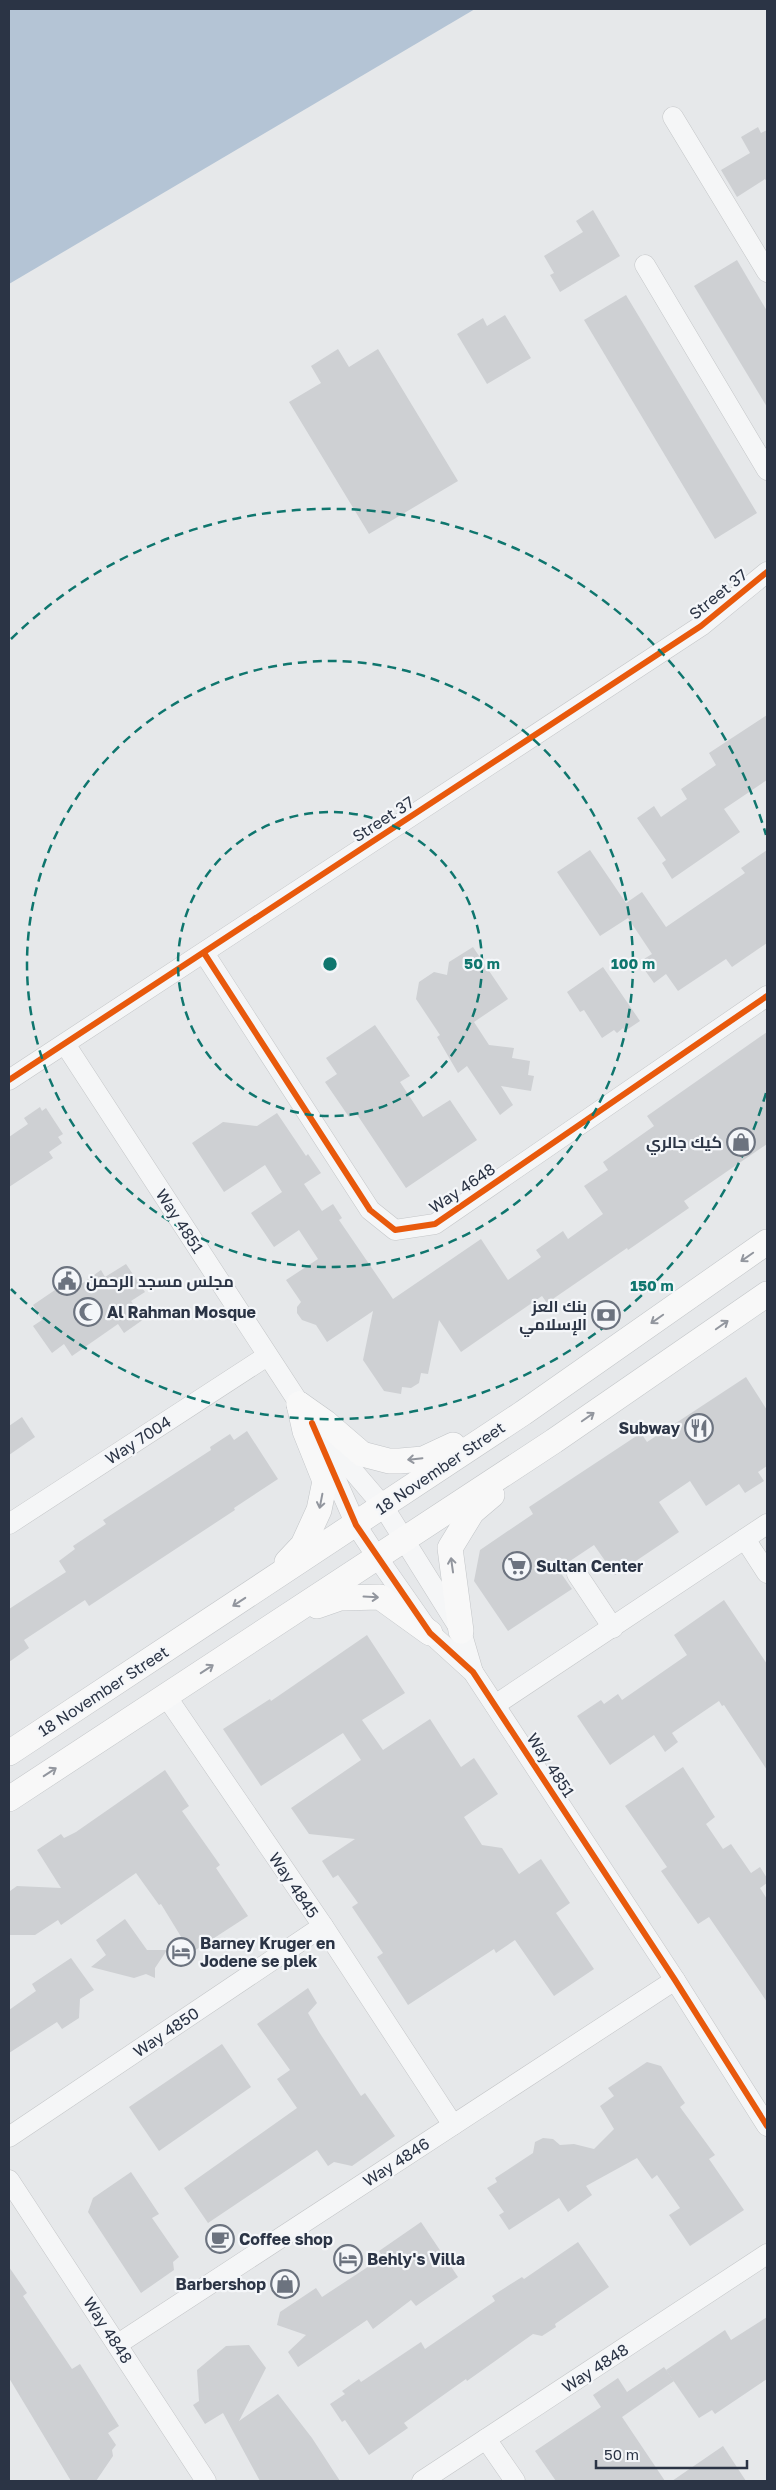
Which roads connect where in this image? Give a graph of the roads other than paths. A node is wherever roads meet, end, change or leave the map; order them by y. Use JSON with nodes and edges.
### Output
{"nodes":[{"id":1,"x":673,"y":117,"type":"dead end"},
{"id":2,"x":645,"y":264,"type":"dead end"},
{"id":3,"x":767,"y":272,"type":"edge"},
{"id":4,"x":767,"y":470,"type":"edge"},
{"id":5,"x":767,"y":572,"type":"edge"},
{"id":6,"x":204,"y":953,"type":"junction"},
{"id":7,"x":767,"y":996,"type":"edge"},
{"id":8,"x":65,"y":1044,"type":"junction"},
{"id":9,"x":9,"y":1080,"type":"edge"},
{"id":10,"x":767,"y":1242,"type":"edge"},
{"id":11,"x":767,"y":1294,"type":"edge"},
{"id":12,"x":267,"y":1356,"type":"junction"},
{"id":13,"x":523,"y":1413,"type":"junction"},
{"id":14,"x":306,"y":1414,"type":"junction"},
{"id":15,"x":554,"y":1441,"type":"junction"},
{"id":16,"x":383,"y":1506,"type":"junction"},
{"id":17,"x":9,"y":1524,"type":"edge"},
{"id":18,"x":767,"y":1524,"type":"edge"},
{"id":19,"x":356,"y":1525,"type":"junction"},
{"id":20,"x":745,"y":1539,"type":"junction"},
{"id":21,"x":404,"y":1540,"type":"junction"},
{"id":22,"x":377,"y":1557,"type":"junction"},
{"id":23,"x":767,"y":1573,"type":"edge"},
{"id":24,"x":576,"y":1574,"type":"dead end"},
{"id":25,"x":264,"y":1585,"type":"junction"},
{"id":26,"x":613,"y":1628,"type":"junction"},
{"id":27,"x":461,"y":1631,"type":"junction"},
{"id":28,"x":430,"y":1633,"type":"junction"},
{"id":29,"x":246,"y":1644,"type":"junction"},
{"id":30,"x":473,"y":1672,"type":"junction"},
{"id":31,"x":166,"y":1696,"type":"junction"},
{"id":32,"x":496,"y":1705,"type":"junction"},
{"id":33,"x":9,"y":1753,"type":"edge"},
{"id":34,"x":9,"y":1799,"type":"edge"},
{"id":35,"x":323,"y":1926,"type":"junction"},
{"id":36,"x":675,"y":1980,"type":"junction"},
{"id":37,"x":453,"y":2125,"type":"junction"},
{"id":38,"x":767,"y":2126,"type":"edge"},
{"id":39,"x":9,"y":2137,"type":"edge"},
{"id":40,"x":9,"y":2180,"type":"edge"},
{"id":41,"x":767,"y":2254,"type":"edge"},
{"id":42,"x":118,"y":2344,"type":"junction"},
{"id":43,"x":486,"y":2439,"type":"junction"},
{"id":44,"x":206,"y":2481,"type":"edge"},
{"id":45,"x":422,"y":2481,"type":"edge"},
{"id":46,"x":515,"y":2481,"type":"edge"}],
"edges":[{"from":1,"to":3,"type":"street"},
{"from":2,"to":4,"type":"street"},
{"from":5,"to":6,"type":"street","name":"Street 37"},
{"from":6,"to":7,"type":"street","name":"Way 4648"},
{"from":6,"to":8,"type":"street","name":"Street 37"},
{"from":8,"to":9,"type":"street","name":"Street 37"},
{"from":8,"to":12,"type":"street","name":"Way 4851"},
{"from":10,"to":13,"type":"main road","name":"18 November Street","one_way":true},
{"from":15,"to":11,"type":"main road","one_way":true},
{"from":12,"to":14,"type":"street","name":"Way 4851"},
{"from":12,"to":17,"type":"street","name":"Way 7004"},
{"from":13,"to":14,"type":"main road","one_way":true},
{"from":13,"to":16,"type":"main road","name":"18 November Street"},
{"from":14,"to":16,"type":"street","name":"Way 4851"},
{"from":14,"to":19,"type":"street","name":"Way 4851"},
{"from":14,"to":25,"type":"main road","one_way":true},
{"from":15,"to":21,"type":"main road"},
{"from":27,"to":15,"type":"main road","one_way":true},
{"from":16,"to":19,"type":"main road","name":"18 November Street"},
{"from":16,"to":21,"type":"street","name":"Way 4851"},
{"from":18,"to":20,"type":"street"},
{"from":19,"to":22,"type":"street","name":"Way 4851"},
{"from":19,"to":25,"type":"main road","name":"18 November Street"},
{"from":20,"to":23,"type":"street"},
{"from":20,"to":26,"type":"street"},
{"from":21,"to":22,"type":"main road"},
{"from":21,"to":27,"type":"street","name":"Way 4851"},
{"from":22,"to":28,"type":"street","name":"Way 4851"},
{"from":22,"to":29,"type":"main road"},
{"from":24,"to":26,"type":"street"},
{"from":25,"to":33,"type":"main road","name":"18 November Street","one_way":true},
{"from":26,"to":32,"type":"street"},
{"from":27,"to":30,"type":"street","name":"Way 4851"},
{"from":29,"to":28,"type":"main road","one_way":true},
{"from":28,"to":30,"type":"street","name":"Way 4851"},
{"from":31,"to":29,"type":"main road","one_way":true},
{"from":30,"to":32,"type":"street","name":"Way 4851"},
{"from":34,"to":31,"type":"main road","one_way":true},
{"from":31,"to":35,"type":"street","name":"Way 4845"},
{"from":32,"to":36,"type":"street","name":"Way 4851"},
{"from":35,"to":37,"type":"street","name":"Way 4845"},
{"from":35,"to":39,"type":"street","name":"Way 4850"},
{"from":36,"to":37,"type":"street","name":"Way 4846"},
{"from":36,"to":38,"type":"street","name":"Way 4851"},
{"from":37,"to":42,"type":"street","name":"Way 4846"},
{"from":40,"to":42,"type":"street","name":"Way 4848"},
{"from":41,"to":43,"type":"street","name":"Way 4848"},
{"from":42,"to":44,"type":"street","name":"Way 4848"},
{"from":43,"to":45,"type":"street","name":"Way 4848"},
{"from":43,"to":46,"type":"street"}]}
